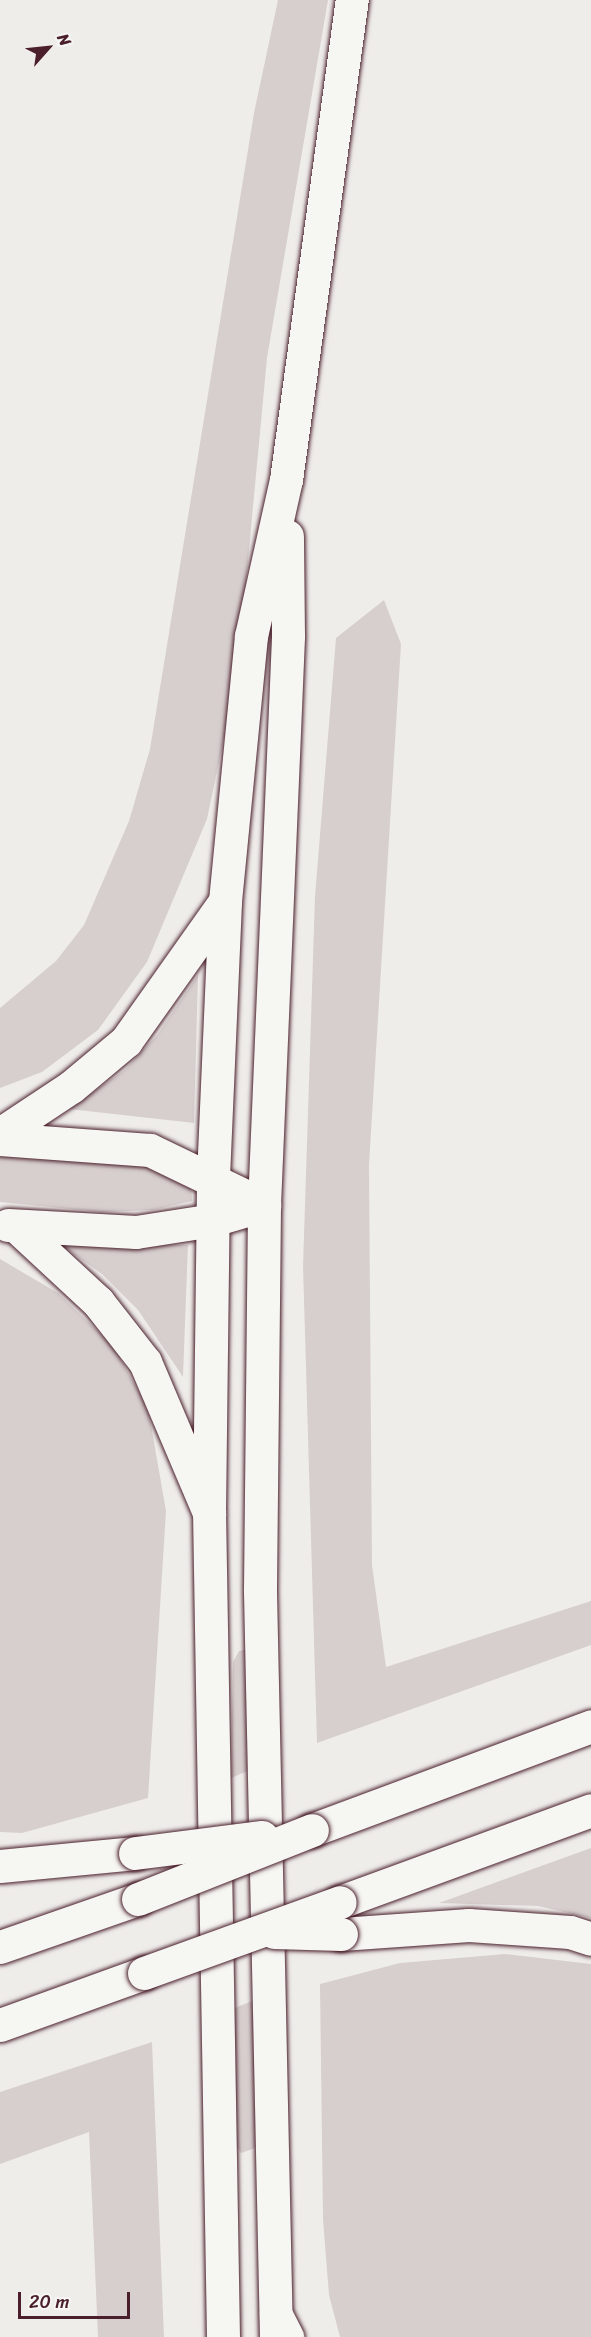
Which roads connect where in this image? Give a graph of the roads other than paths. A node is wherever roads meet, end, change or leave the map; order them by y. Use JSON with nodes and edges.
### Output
{"nodes":[{"id":1,"x":352,"y":0,"type":"edge"},
{"id":2,"x":286,"y":480,"type":"junction"},
{"id":3,"x":225,"y":901,"type":"junction"},
{"id":4,"x":0,"y":1134,"type":"edge"},
{"id":5,"x":0,"y":1139,"type":"edge"},
{"id":6,"x":213,"y":1177,"type":"junction"},
{"id":7,"x":264,"y":1205,"type":"junction"},
{"id":8,"x":213,"y":1220,"type":"junction"},
{"id":9,"x":8,"y":1225,"type":"edge"},
{"id":10,"x":209,"y":1513,"type":"junction"},
{"id":11,"x":591,"y":1726,"type":"edge"},
{"id":12,"x":591,"y":1810,"type":"edge"},
{"id":13,"x":325,"y":1825,"type":"junction"},
{"id":14,"x":0,"y":1866,"type":"edge"},
{"id":15,"x":254,"y":1931,"type":"junction"},
{"id":16,"x":591,"y":1939,"type":"edge"},
{"id":17,"x":0,"y":1947,"type":"edge"},
{"id":18,"x":0,"y":2025,"type":"edge"},
{"id":19,"x":280,"y":2330,"type":"edge"},
{"id":20,"x":223,"y":2337,"type":"edge"}],
"edges":[{"from":1,"to":2,"type":"main road"},
{"from":2,"to":3,"type":"main road"},
{"from":2,"to":7,"type":"main road"},
{"from":3,"to":4,"type":"main road"},
{"from":3,"to":6,"type":"main road"},
{"from":5,"to":6,"type":"main road"},
{"from":6,"to":7,"type":"main road"},
{"from":6,"to":8,"type":"main road"},
{"from":7,"to":8,"type":"main road"},
{"from":7,"to":19,"type":"main road"},
{"from":8,"to":9,"type":"main road"},
{"from":8,"to":10,"type":"main road"},
{"from":9,"to":10,"type":"main road"},
{"from":10,"to":20,"type":"main road"},
{"from":11,"to":13,"type":"main road"},
{"from":12,"to":15,"type":"main road","bridge":true},
{"from":13,"to":14,"type":"main road","bridge":true},
{"from":13,"to":17,"type":"main road","bridge":true},
{"from":15,"to":16,"type":"main road","bridge":true},
{"from":15,"to":18,"type":"main road","bridge":true}]}
